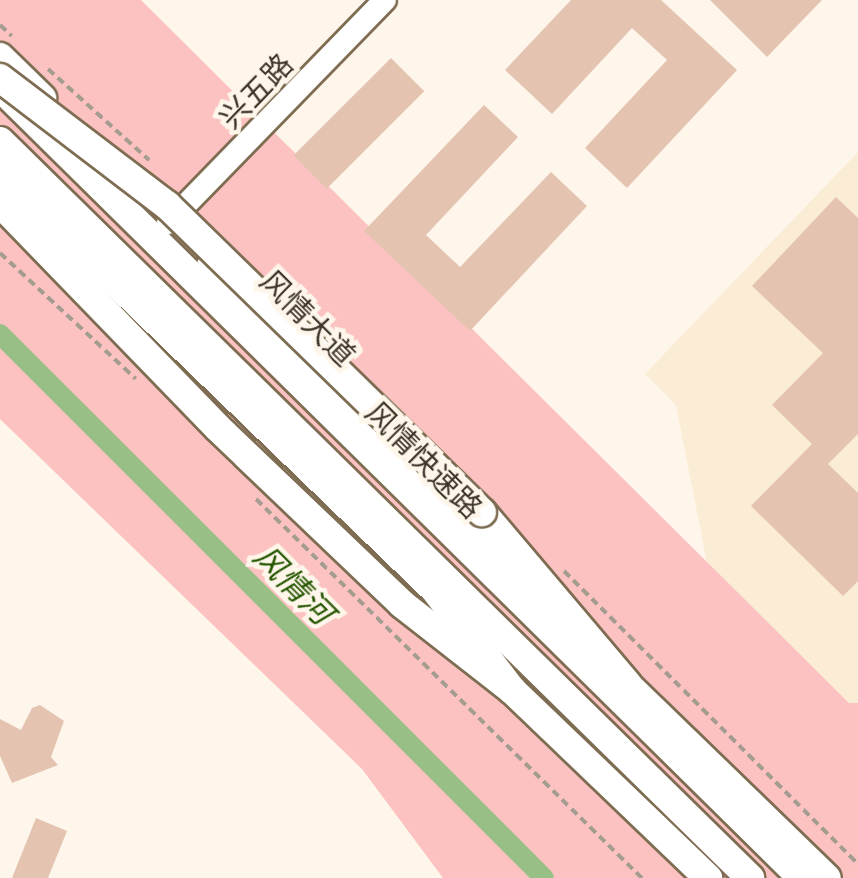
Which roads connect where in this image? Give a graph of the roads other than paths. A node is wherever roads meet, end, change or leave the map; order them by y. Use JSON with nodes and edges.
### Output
{"nodes":[{"id":1,"x":386,"y":0,"type":"edge"},
{"id":2,"x":0,"y":57,"type":"edge"},
{"id":3,"x":0,"y":78,"type":"edge"},
{"id":4,"x":0,"y":88,"type":"edge"},
{"id":5,"x":0,"y":141,"type":"edge"},
{"id":6,"x":0,"y":171,"type":"edge"},
{"id":7,"x":0,"y":203,"type":"edge"},
{"id":8,"x":168,"y":223,"type":"junction"},
{"id":9,"x":630,"y":686,"type":"junction"},
{"id":10,"x":512,"y":690,"type":"junction"},
{"id":11,"x":708,"y":878,"type":"edge"},
{"id":12,"x":750,"y":878,"type":"edge"},
{"id":13,"x":802,"y":878,"type":"edge"},
{"id":14,"x":826,"y":878,"type":"edge"}],
"edges":[{"from":1,"to":8,"type":"street","name":"兴五路"},
{"from":2,"to":8,"type":"main road","name":"风情大道"},
{"from":3,"to":9,"type":"main road","bridge":true},
{"from":4,"to":13,"type":"main road","name":"风情快速路"},
{"from":5,"to":12,"type":"main road"},
{"from":6,"to":10,"type":"main road"},
{"from":7,"to":10,"type":"main road"},
{"from":8,"to":9,"type":"main road","name":"风情大道"},
{"from":9,"to":14,"type":"main road","name":"风情大道"},
{"from":10,"to":11,"type":"main road"}]}
